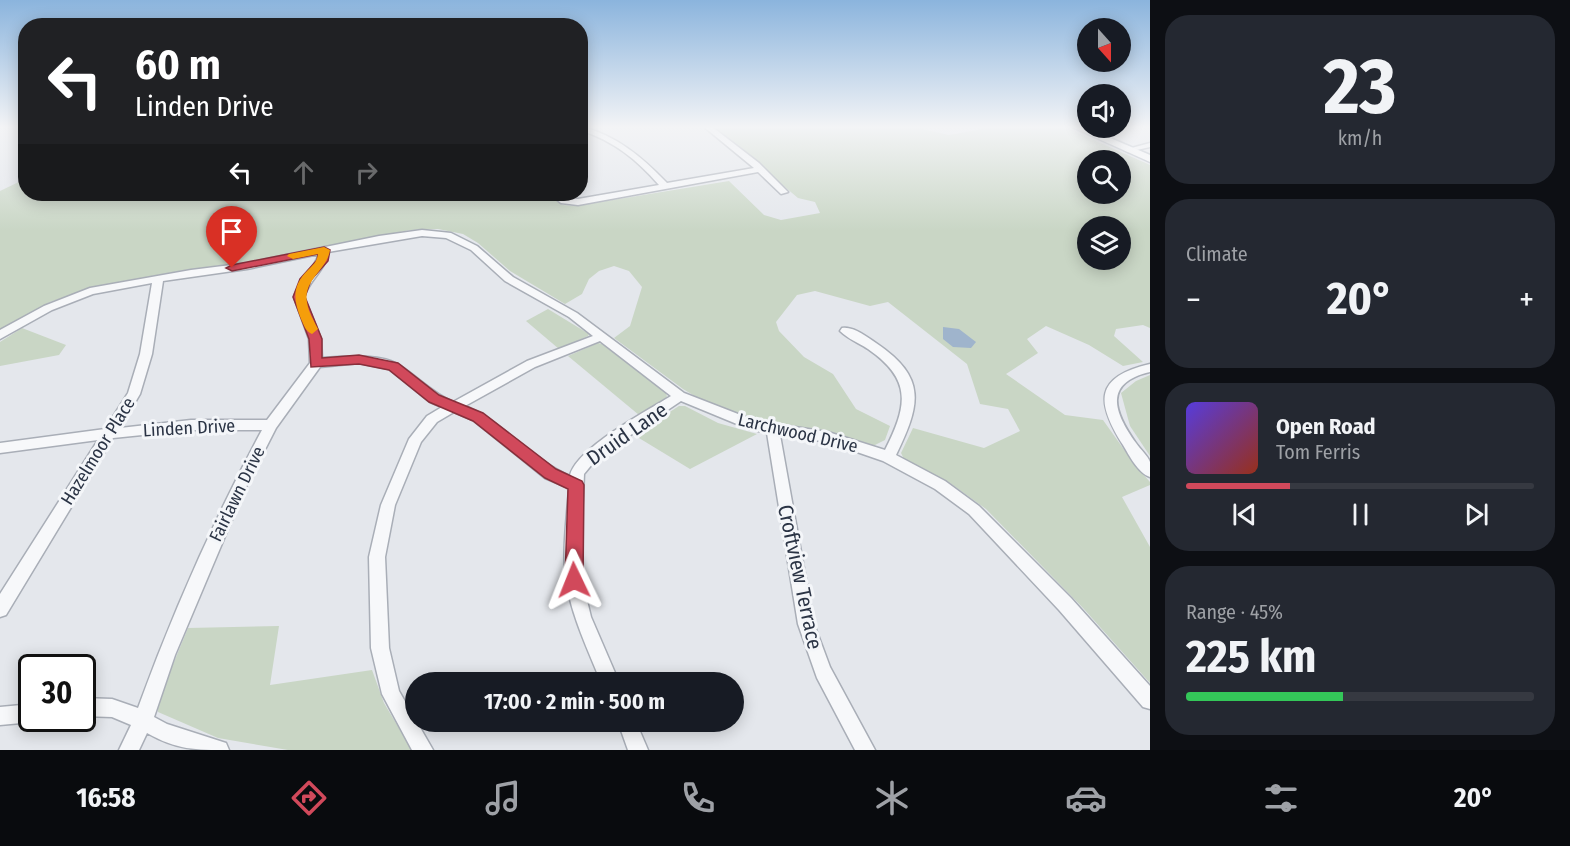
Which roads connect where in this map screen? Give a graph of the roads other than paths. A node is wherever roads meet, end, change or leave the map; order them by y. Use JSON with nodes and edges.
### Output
{"nodes":[{"id":1,"x":639,"y":161,"type":"edge"},
{"id":2,"x":749,"y":161,"type":"edge"},
{"id":3,"x":759,"y":169,"type":"junction"},
{"id":4,"x":666,"y":187,"type":"junction"},
{"id":5,"x":784,"y":192,"type":"dead end"},
{"id":6,"x":588,"y":200,"type":"edge"},
{"id":7,"x":564,"y":201,"type":"edge"},
{"id":8,"x":584,"y":201,"type":"edge"},
{"id":9,"x":324,"y":250,"type":"junction"},
{"id":10,"x":158,"y":279,"type":"junction"},
{"id":11,"x":846,"y":331,"type":"dead end"},
{"id":12,"x":0,"y":335,"type":"edge"},
{"id":13,"x":601,"y":337,"type":"junction"},
{"id":14,"x":316,"y":363,"type":"junction"},
{"id":15,"x":1150,"y":369,"type":"edge"},
{"id":16,"x":680,"y":396,"type":"junction"},
{"id":17,"x":453,"y":406,"type":"junction"},
{"id":18,"x":271,"y":425,"type":"junction"},
{"id":19,"x":773,"y":430,"type":"junction"},
{"id":20,"x":110,"y":434,"type":"junction"},
{"id":21,"x":0,"y":448,"type":"edge"},
{"id":22,"x":888,"y":457,"type":"junction"},
{"id":23,"x":1150,"y":471,"type":"edge"},
{"id":24,"x":576,"y":485,"type":"junction"},
{"id":25,"x":0,"y":609,"type":"edge"},
{"id":26,"x":606,"y":672,"type":"edge"},
{"id":27,"x":1150,"y":699,"type":"edge"},
{"id":28,"x":96,"y":707,"type":"edge"},
{"id":29,"x":18,"y":714,"type":"edge"},
{"id":30,"x":0,"y":716,"type":"edge"},
{"id":31,"x":143,"y":721,"type":"junction"},
{"id":32,"x":631,"y":732,"type":"edge"},
{"id":33,"x":129,"y":750,"type":"edge"},
{"id":34,"x":219,"y":750,"type":"edge"},
{"id":35,"x":423,"y":750,"type":"edge"},
{"id":36,"x":638,"y":750,"type":"edge"},
{"id":37,"x":865,"y":750,"type":"edge"}],
"edges":[{"from":1,"to":4,"type":"street"},
{"from":2,"to":3,"type":"street"},
{"from":3,"to":4,"type":"street"},
{"from":3,"to":5,"type":"street"},
{"from":4,"to":6,"type":"street"},
{"from":7,"to":8,"type":"street"},
{"from":9,"to":10,"type":"street"},
{"from":9,"to":13,"type":"street","name":"Larchwood Drive"},
{"from":9,"to":14,"type":"street"},
{"from":10,"to":12,"type":"street"},
{"from":10,"to":20,"type":"street","name":"Hazelmoor Place"},
{"from":11,"to":22,"type":"street"},
{"from":13,"to":16,"type":"street","name":"Larchwood Drive"},
{"from":13,"to":17,"type":"street"},
{"from":14,"to":17,"type":"street"},
{"from":14,"to":18,"type":"street","name":"Fairlawn Drive"},
{"from":15,"to":23,"type":"street"},
{"from":16,"to":19,"type":"street","name":"Larchwood Drive"},
{"from":16,"to":24,"type":"street","name":"Druid Lane"},
{"from":17,"to":24,"type":"street"},
{"from":17,"to":35,"type":"street"},
{"from":18,"to":20,"type":"street","name":"Linden Drive"},
{"from":18,"to":31,"type":"street","name":"Fairlawn Drive"},
{"from":19,"to":22,"type":"street","name":"Larchwood Drive"},
{"from":19,"to":37,"type":"street","name":"Croftview Terrace"},
{"from":20,"to":21,"type":"street","name":"Linden Drive"},
{"from":20,"to":25,"type":"street","name":"Hazelmoor Place"},
{"from":22,"to":27,"type":"street","name":"Larchwood Drive"},
{"from":24,"to":26,"type":"street","name":"Druid Lane"},
{"from":28,"to":31,"type":"street"},
{"from":29,"to":30,"type":"street"},
{"from":31,"to":33,"type":"street","name":"Fairlawn Drive"},
{"from":31,"to":34,"type":"street"},
{"from":32,"to":36,"type":"street"}]}
